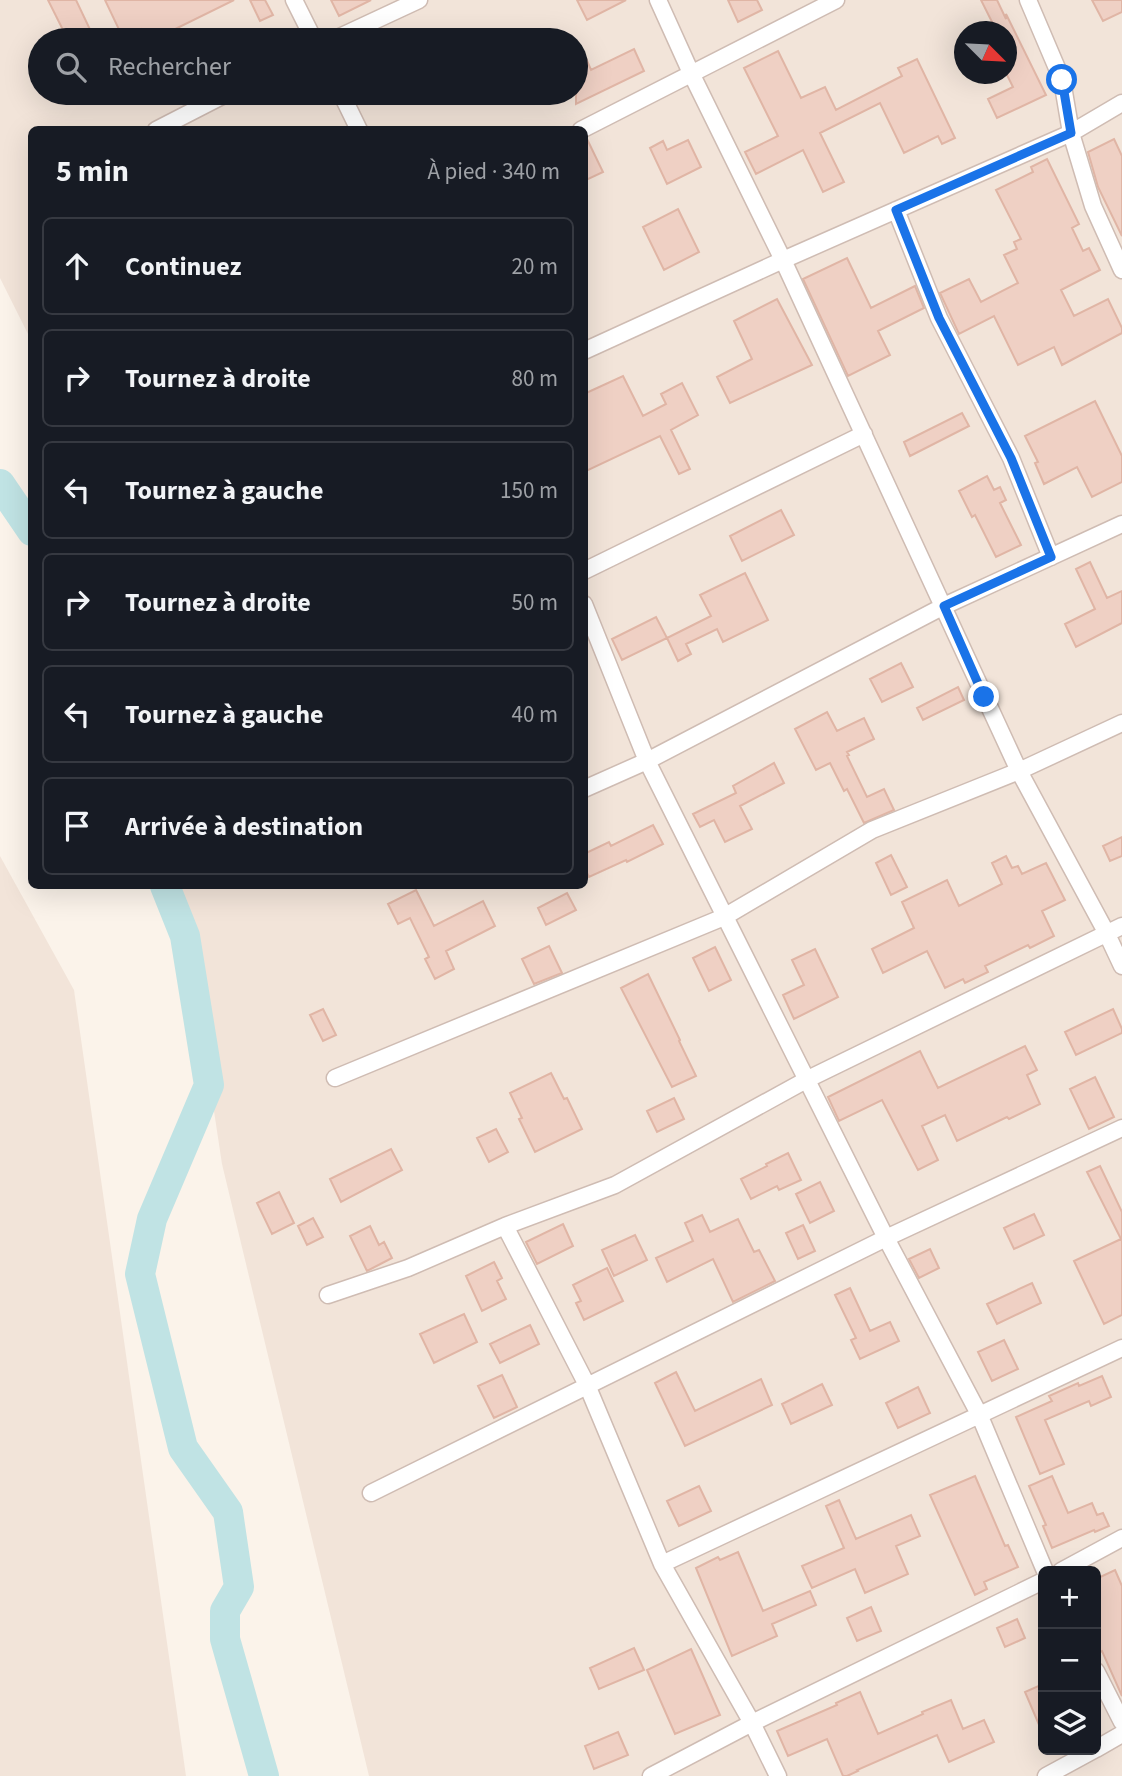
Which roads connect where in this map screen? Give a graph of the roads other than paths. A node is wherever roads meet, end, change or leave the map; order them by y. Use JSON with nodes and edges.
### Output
{"nodes":[{"id":1,"x":294,"y":0,"type":"edge"},
{"id":2,"x":419,"y":0,"type":"edge"},
{"id":3,"x":658,"y":0,"type":"edge"},
{"id":4,"x":836,"y":0,"type":"edge"},
{"id":5,"x":1028,"y":0,"type":"edge"},
{"id":6,"x":308,"y":28,"type":"edge"},
{"id":7,"x":359,"y":28,"type":"edge"},
{"id":8,"x":691,"y":73,"type":"junction"},
{"id":9,"x":1122,"y":103,"type":"edge"},
{"id":10,"x":205,"y":105,"type":"edge"},
{"id":11,"x":347,"y":105,"type":"edge"},
{"id":12,"x":164,"y":126,"type":"edge"},
{"id":13,"x":357,"y":126,"type":"edge"},
{"id":14,"x":588,"y":126,"type":"edge"},
{"id":15,"x":1071,"y":133,"type":"junction"},
{"id":16,"x":896,"y":210,"type":"junction"},
{"id":17,"x":783,"y":260,"type":"junction"},
{"id":18,"x":1122,"y":270,"type":"edge"},
{"id":19,"x":588,"y":349,"type":"edge"},
{"id":20,"x":864,"y":434,"type":"junction"},
{"id":21,"x":1122,"y":524,"type":"edge"},
{"id":22,"x":1051,"y":557,"type":"junction"},
{"id":23,"x":588,"y":568,"type":"edge"},
{"id":24,"x":944,"y":606,"type":"junction"},
{"id":25,"x":588,"y":614,"type":"edge"},
{"id":26,"x":1122,"y":723,"type":"edge"},
{"id":27,"x":647,"y":761,"type":"junction"},
{"id":28,"x":1019,"y":771,"type":"junction"},
{"id":29,"x":588,"y":787,"type":"edge"},
{"id":30,"x":724,"y":917,"type":"junction"},
{"id":31,"x":1122,"y":926,"type":"edge"},
{"id":32,"x":1106,"y":932,"type":"junction"},
{"id":33,"x":1122,"y":966,"type":"edge"},
{"id":34,"x":335,"y":1079,"type":"dead end"},
{"id":35,"x":808,"y":1079,"type":"junction"},
{"id":36,"x":1122,"y":1128,"type":"edge"},
{"id":37,"x":505,"y":1226,"type":"junction"},
{"id":38,"x":886,"y":1238,"type":"junction"},
{"id":39,"x":328,"y":1295,"type":"dead end"},
{"id":40,"x":1122,"y":1348,"type":"edge"},
{"id":41,"x":587,"y":1385,"type":"junction"},
{"id":42,"x":979,"y":1414,"type":"junction"},
{"id":43,"x":371,"y":1493,"type":"dead end"},
{"id":44,"x":1122,"y":1538,"type":"edge"},
{"id":45,"x":662,"y":1564,"type":"junction"},
{"id":46,"x":1043,"y":1566,"type":"edge"},
{"id":47,"x":1070,"y":1566,"type":"edge"},
{"id":48,"x":1038,"y":1583,"type":"edge"},
{"id":49,"x":1101,"y":1681,"type":"edge"},
{"id":50,"x":1122,"y":1722,"type":"edge"},
{"id":51,"x":752,"y":1723,"type":"junction"},
{"id":52,"x":1122,"y":1734,"type":"edge"},
{"id":53,"x":1101,"y":1746,"type":"edge"},
{"id":54,"x":1084,"y":1755,"type":"edge"},
{"id":55,"x":651,"y":1776,"type":"edge"},
{"id":56,"x":778,"y":1776,"type":"edge"},
{"id":57,"x":1046,"y":1776,"type":"edge"}],
"edges":[{"from":1,"to":6,"type":"street"},
{"from":2,"to":7,"type":"street"},
{"from":3,"to":8,"type":"street"},
{"from":4,"to":8,"type":"street"},
{"from":5,"to":15,"type":"street"},
{"from":8,"to":14,"type":"street"},
{"from":8,"to":17,"type":"street"},
{"from":9,"to":15,"type":"street"},
{"from":10,"to":12,"type":"street"},
{"from":11,"to":13,"type":"street"},
{"from":15,"to":16,"type":"street"},
{"from":15,"to":18,"type":"street"},
{"from":16,"to":17,"type":"street"},
{"from":16,"to":22,"type":"street"},
{"from":17,"to":19,"type":"street"},
{"from":17,"to":20,"type":"street"},
{"from":20,"to":23,"type":"street"},
{"from":20,"to":24,"type":"street"},
{"from":21,"to":22,"type":"street"},
{"from":22,"to":24,"type":"street"},
{"from":24,"to":27,"type":"street"},
{"from":24,"to":28,"type":"street"},
{"from":25,"to":27,"type":"street"},
{"from":26,"to":28,"type":"street"},
{"from":27,"to":29,"type":"street"},
{"from":27,"to":30,"type":"street"},
{"from":28,"to":30,"type":"street"},
{"from":28,"to":32,"type":"street"},
{"from":30,"to":34,"type":"street"},
{"from":30,"to":35,"type":"street"},
{"from":31,"to":32,"type":"street"},
{"from":32,"to":33,"type":"street"},
{"from":32,"to":35,"type":"street"},
{"from":35,"to":37,"type":"street"},
{"from":35,"to":38,"type":"street"},
{"from":36,"to":38,"type":"street"},
{"from":37,"to":39,"type":"street"},
{"from":37,"to":41,"type":"street"},
{"from":38,"to":41,"type":"street"},
{"from":38,"to":42,"type":"street"},
{"from":40,"to":42,"type":"street"},
{"from":41,"to":43,"type":"street"},
{"from":41,"to":45,"type":"street"},
{"from":42,"to":45,"type":"street"},
{"from":42,"to":46,"type":"street"},
{"from":44,"to":47,"type":"street"},
{"from":45,"to":51,"type":"street"},
{"from":48,"to":51,"type":"street"},
{"from":49,"to":50,"type":"street"},
{"from":51,"to":55,"type":"street"},
{"from":51,"to":56,"type":"street"},
{"from":52,"to":53,"type":"street"},
{"from":54,"to":57,"type":"street"}]}
